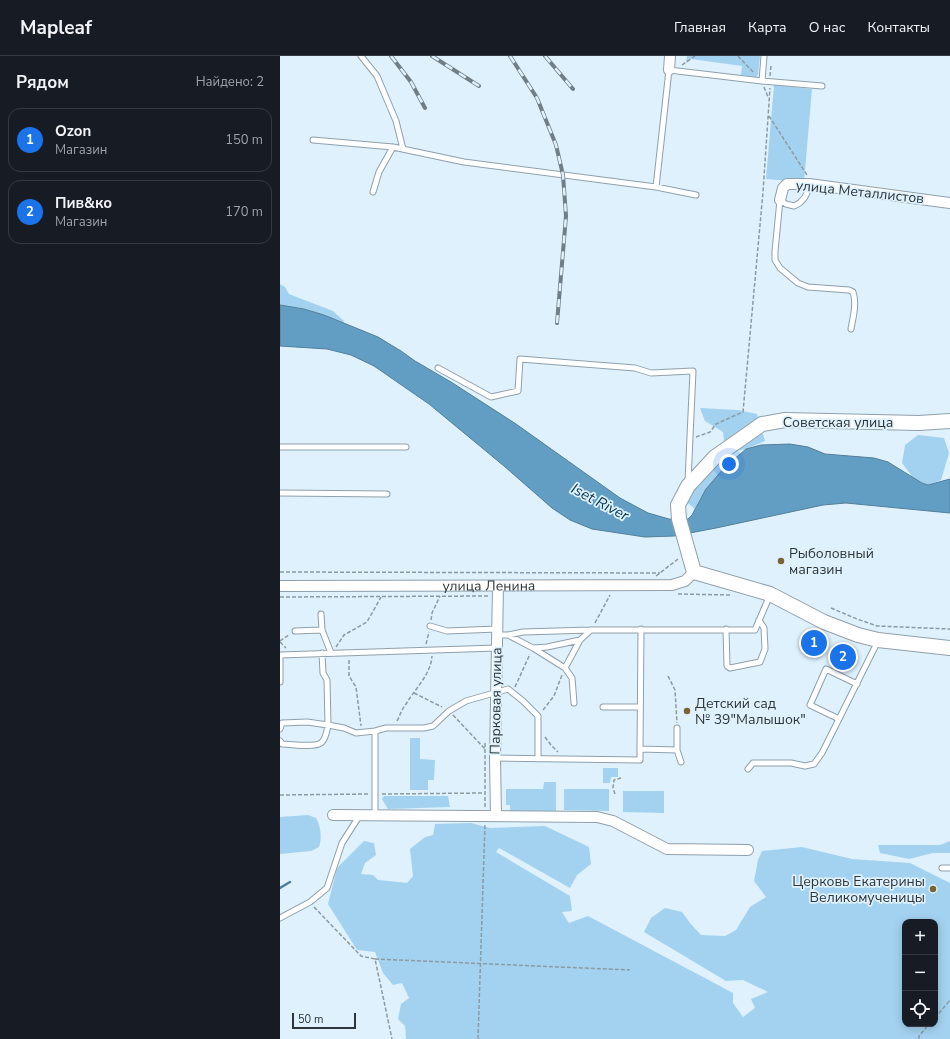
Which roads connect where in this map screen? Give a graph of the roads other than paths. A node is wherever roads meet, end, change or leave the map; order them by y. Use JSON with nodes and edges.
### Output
{"nodes":[{"id":1,"x":361,"y":56,"type":"edge"},
{"id":2,"x":670,"y":56,"type":"edge"},
{"id":3,"x":764,"y":56,"type":"edge"},
{"id":4,"x":669,"y":70,"type":"junction"},
{"id":5,"x":762,"y":81,"type":"junction"},
{"id":6,"x":822,"y":86,"type":"dead end"},
{"id":7,"x":313,"y":140,"type":"dead end"},
{"id":8,"x":393,"y":147,"type":"junction"},
{"id":9,"x":403,"y":149,"type":"junction"},
{"id":10,"x":809,"y":184,"type":"junction"},
{"id":11,"x":656,"y":187,"type":"junction"},
{"id":12,"x":373,"y":192,"type":"dead end"},
{"id":13,"x":696,"y":195,"type":"dead end"},
{"id":14,"x":780,"y":200,"type":"junction"},
{"id":15,"x":950,"y":203,"type":"edge"},
{"id":16,"x":851,"y":329,"type":"dead end"},
{"id":17,"x":438,"y":368,"type":"dead end"},
{"id":18,"x":950,"y":421,"type":"edge"},
{"id":19,"x":280,"y":447,"type":"edge"},
{"id":20,"x":406,"y":447,"type":"dead end"},
{"id":21,"x":688,"y":486,"type":"junction"},
{"id":22,"x":280,"y":493,"type":"edge"},
{"id":23,"x":387,"y":494,"type":"dead end"},
{"id":24,"x":694,"y":572,"type":"junction"},
{"id":25,"x":280,"y":586,"type":"edge"},
{"id":26,"x":498,"y":586,"type":"junction"},
{"id":27,"x":770,"y":594,"type":"junction"},
{"id":28,"x":321,"y":614,"type":"dead end"},
{"id":29,"x":759,"y":620,"type":"junction"},
{"id":30,"x":430,"y":626,"type":"dead end"},
{"id":31,"x":641,"y":629,"type":"junction"},
{"id":32,"x":322,"y":630,"type":"junction"},
{"id":33,"x":591,"y":630,"type":"junction"},
{"id":34,"x":726,"y":630,"type":"junction"},
{"id":35,"x":295,"y":631,"type":"road end"},
{"id":36,"x":501,"y":633,"type":"junction"},
{"id":37,"x":580,"y":640,"type":"junction"},
{"id":38,"x":878,"y":640,"type":"junction"},
{"id":39,"x":497,"y":648,"type":"junction"},
{"id":40,"x":533,"y":648,"type":"junction"},
{"id":41,"x":950,"y":648,"type":"edge"},
{"id":42,"x":331,"y":653,"type":"junction"},
{"id":43,"x":322,"y":654,"type":"junction"},
{"id":44,"x":280,"y":655,"type":"edge"},
{"id":45,"x":565,"y":668,"type":"junction"},
{"id":46,"x":280,"y":682,"type":"edge"},
{"id":47,"x":857,"y":684,"type":"junction"},
{"id":48,"x":496,"y":692,"type":"junction"},
{"id":49,"x":574,"y":703,"type":"dead end"},
{"id":50,"x":603,"y":707,"type":"dead end"},
{"id":51,"x":640,"y":707,"type":"junction"},
{"id":52,"x":839,"y":719,"type":"junction"},
{"id":53,"x":281,"y":724,"type":"edge"},
{"id":54,"x":328,"y":725,"type":"junction"},
{"id":55,"x":677,"y":728,"type":"road end"},
{"id":56,"x":375,"y":731,"type":"junction"},
{"id":57,"x":280,"y":741,"type":"edge"},
{"id":58,"x":640,"y":749,"type":"junction"},
{"id":59,"x":677,"y":750,"type":"junction"},
{"id":60,"x":495,"y":758,"type":"junction"},
{"id":61,"x":538,"y":759,"type":"junction"},
{"id":62,"x":681,"y":762,"type":"dead end"},
{"id":63,"x":748,"y":769,"type":"dead end"},
{"id":64,"x":361,"y":814,"type":"junction"},
{"id":65,"x":333,"y":815,"type":"dead end"},
{"id":66,"x":375,"y":815,"type":"junction"},
{"id":67,"x":496,"y":816,"type":"junction"},
{"id":68,"x":748,"y":850,"type":"dead end"},
{"id":69,"x":942,"y":868,"type":"dead end"},
{"id":70,"x":950,"y":868,"type":"edge"},
{"id":71,"x":280,"y":918,"type":"edge"}],
"edges":[{"from":1,"to":9,"type":"lane"},
{"from":2,"to":4,"type":"street"},
{"from":3,"to":5,"type":"lane"},
{"from":4,"to":5,"type":"lane"},
{"from":4,"to":11,"type":"lane"},
{"from":5,"to":6,"type":"lane"},
{"from":7,"to":8,"type":"lane"},
{"from":8,"to":9,"type":"lane"},
{"from":8,"to":12,"type":"lane"},
{"from":9,"to":11,"type":"lane"},
{"from":10,"to":14,"type":"street","name":"улица Металлистов"},
{"from":10,"to":14,"type":"lane"},
{"from":10,"to":15,"type":"street","name":"улица Металлистов"},
{"from":11,"to":13,"type":"lane"},
{"from":14,"to":16,"type":"lane"},
{"from":17,"to":21,"type":"lane"},
{"from":18,"to":21,"type":"street","name":"Советская улица"},
{"from":19,"to":20,"type":"lane"},
{"from":21,"to":24,"type":"street","name":"Советская улица"},
{"from":22,"to":23,"type":"lane"},
{"from":24,"to":26,"type":"street","name":"улица Ленина"},
{"from":24,"to":27,"type":"street"},
{"from":25,"to":26,"type":"street","name":"улица Ленина"},
{"from":26,"to":36,"type":"street","name":"Парковая улица"},
{"from":27,"to":29,"type":"lane"},
{"from":27,"to":38,"type":"street"},
{"from":28,"to":32,"type":"lane"},
{"from":29,"to":34,"type":"lane"},
{"from":29,"to":34,"type":"lane"},
{"from":30,"to":36,"type":"lane"},
{"from":31,"to":33,"type":"lane"},
{"from":31,"to":34,"type":"lane"},
{"from":31,"to":51,"type":"lane"},
{"from":32,"to":35,"type":"lane"},
{"from":32,"to":42,"type":"lane"},
{"from":33,"to":36,"type":"lane"},
{"from":33,"to":37,"type":"lane"},
{"from":36,"to":39,"type":"street","name":"Парковая улица"},
{"from":36,"to":40,"type":"lane"},
{"from":37,"to":40,"type":"lane"},
{"from":37,"to":45,"type":"lane"},
{"from":38,"to":41,"type":"street"},
{"from":38,"to":47,"type":"lane"},
{"from":39,"to":42,"type":"lane"},
{"from":39,"to":48,"type":"street","name":"Парковая улица"},
{"from":40,"to":45,"type":"lane"},
{"from":42,"to":43,"type":"lane"},
{"from":43,"to":44,"type":"lane"},
{"from":43,"to":54,"type":"lane"},
{"from":44,"to":46,"type":"lane"},
{"from":45,"to":49,"type":"lane"},
{"from":47,"to":52,"type":"lane"},
{"from":47,"to":52,"type":"lane"},
{"from":48,"to":56,"type":"lane"},
{"from":48,"to":60,"type":"street","name":"Парковая улица"},
{"from":48,"to":61,"type":"lane"},
{"from":50,"to":51,"type":"lane"},
{"from":51,"to":58,"type":"lane"},
{"from":52,"to":63,"type":"lane"},
{"from":53,"to":54,"type":"lane"},
{"from":54,"to":56,"type":"lane"},
{"from":54,"to":57,"type":"lane"},
{"from":55,"to":59,"type":"lane"},
{"from":56,"to":66,"type":"lane"},
{"from":58,"to":59,"type":"lane"},
{"from":58,"to":61,"type":"lane"},
{"from":59,"to":62,"type":"lane"},
{"from":60,"to":61,"type":"lane"},
{"from":60,"to":67,"type":"street","name":"Парковая улица"},
{"from":64,"to":65,"type":"street"},
{"from":64,"to":66,"type":"street"},
{"from":64,"to":71,"type":"lane"},
{"from":66,"to":67,"type":"street"},
{"from":67,"to":68,"type":"street"},
{"from":69,"to":70,"type":"lane"}]}
